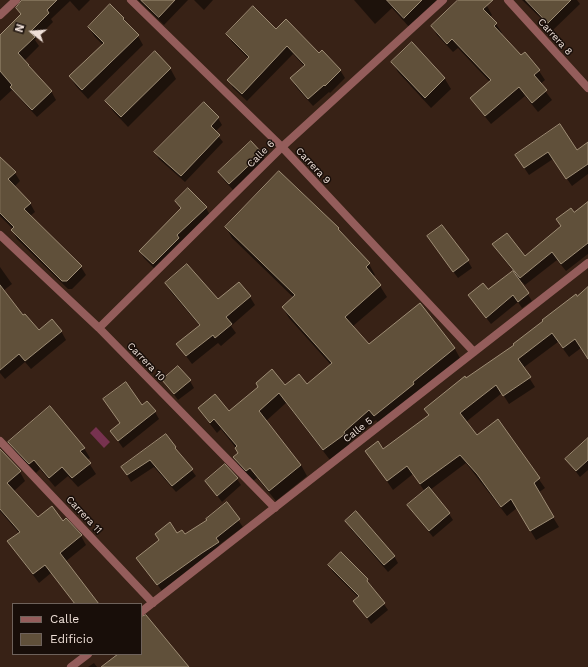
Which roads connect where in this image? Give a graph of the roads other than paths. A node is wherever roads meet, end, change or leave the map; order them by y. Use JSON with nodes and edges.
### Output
{"nodes":[{"id":1,"x":16,"y":0,"type":"edge"},
{"id":2,"x":130,"y":0,"type":"edge"},
{"id":3,"x":443,"y":0,"type":"edge"},
{"id":4,"x":508,"y":0,"type":"edge"},
{"id":5,"x":0,"y":15,"type":"edge"},
{"id":6,"x":588,"y":88,"type":"edge"},
{"id":7,"x":282,"y":147,"type":"junction"},
{"id":8,"x":0,"y":235,"type":"edge"},
{"id":9,"x":588,"y":263,"type":"edge"},
{"id":10,"x":99,"y":328,"type":"junction"},
{"id":11,"x":474,"y":352,"type":"junction"},
{"id":12,"x":0,"y":441,"type":"edge"},
{"id":13,"x":275,"y":508,"type":"junction"},
{"id":14,"x":153,"y":603,"type":"junction"},
{"id":15,"x":142,"y":611,"type":"edge"},
{"id":16,"x":87,"y":655,"type":"edge"},
{"id":17,"x":71,"y":667,"type":"edge"}],
"edges":[{"from":1,"to":5,"type":"street"},
{"from":2,"to":7,"type":"street","name":"Carrera 9"},
{"from":3,"to":7,"type":"street","name":"Calle 6"},
{"from":4,"to":6,"type":"street","name":"Carrera 8"},
{"from":7,"to":10,"type":"street","name":"Calle 6"},
{"from":7,"to":11,"type":"street","name":"Carrera 9"},
{"from":8,"to":10,"type":"street","name":"Carrera 10"},
{"from":9,"to":11,"type":"street","name":"Calle 5"},
{"from":10,"to":13,"type":"street","name":"Carrera 10"},
{"from":11,"to":13,"type":"street","name":"Calle 5"},
{"from":12,"to":14,"type":"street","name":"Carrera 11"},
{"from":13,"to":14,"type":"street","name":"Calle 5"},
{"from":14,"to":15,"type":"street","name":"Calle 5"},
{"from":16,"to":17,"type":"street"}]}
